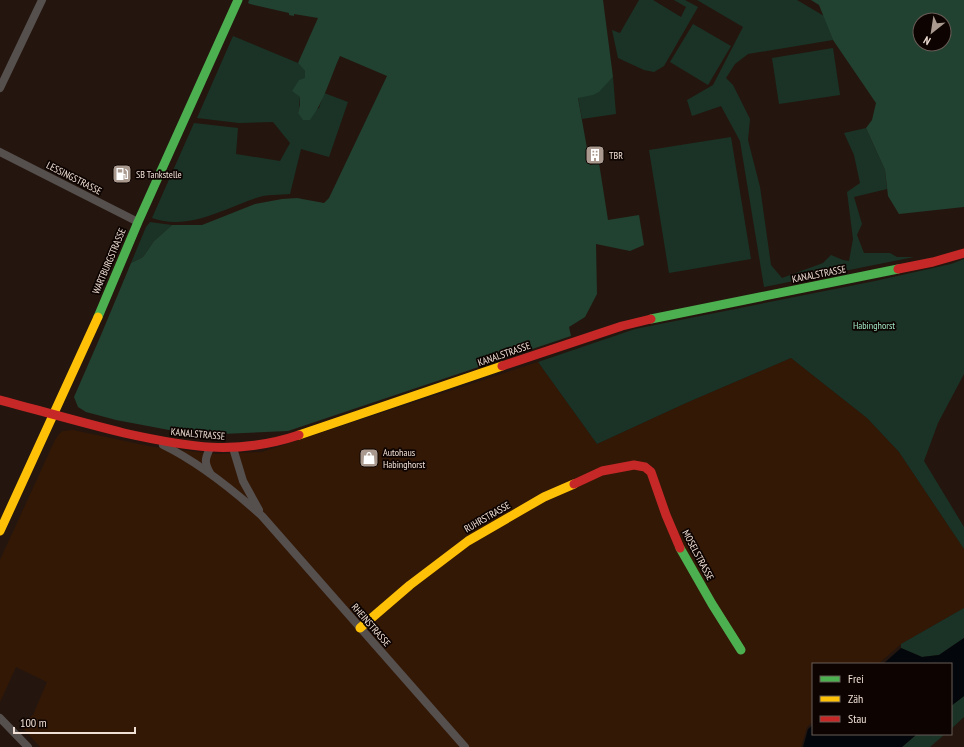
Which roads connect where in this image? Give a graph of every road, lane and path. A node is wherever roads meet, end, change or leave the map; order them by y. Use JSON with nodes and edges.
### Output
{"nodes":[{"id":1,"x":42,"y":0,"type":"edge"},
{"id":2,"x":238,"y":0,"type":"edge"},
{"id":3,"x":0,"y":88,"type":"edge"},
{"id":4,"x":0,"y":152,"type":"edge"},
{"id":5,"x":138,"y":222,"type":"junction"},
{"id":6,"x":964,"y":253,"type":"edge"},
{"id":7,"x":0,"y":400,"type":"edge"},
{"id":8,"x":54,"y":414,"type":"junction"},
{"id":9,"x":154,"y":440,"type":"junction"},
{"id":10,"x":210,"y":448,"type":"junction"},
{"id":11,"x":233,"y":448,"type":"junction"},
{"id":12,"x":645,"y":466,"type":"joint"},
{"id":13,"x":210,"y":473,"type":"junction"},
{"id":14,"x":262,"y":516,"type":"junction"},
{"id":15,"x":0,"y":531,"type":"edge"},
{"id":16,"x":360,"y":628,"type":"junction"},
{"id":17,"x":741,"y":650,"type":"dead end"},
{"id":18,"x":0,"y":718,"type":"edge"},
{"id":19,"x":28,"y":747,"type":"edge"},
{"id":20,"x":465,"y":747,"type":"edge"}],
"edges":[{"from":1,"to":3,"type":"street"},
{"from":2,"to":5,"type":"main road","name":"WARTBURGSTRASSE"},
{"from":4,"to":5,"type":"street","name":"LESSINGSTRASSE"},
{"from":5,"to":8,"type":"main road","name":"WARTBURGSTRASSE"},
{"from":6,"to":11,"type":"main road","name":"KANALSTRASSE"},
{"from":7,"to":8,"type":"main road","name":"KANALSTRASSE"},
{"from":8,"to":9,"type":"main road","name":"KANALSTRASSE"},
{"from":8,"to":15,"type":"main road","name":"WARTBURGSTRASSE"},
{"from":9,"to":10,"type":"main road","name":"KANALSTRASSE"},
{"from":9,"to":13,"type":"street","name":"RHEINSTRASSE"},
{"from":10,"to":11,"type":"main road","name":"KANALSTRASSE"},
{"from":10,"to":13,"type":"street"},
{"from":11,"to":14,"type":"street","name":"RHEINSTRASSE"},
{"from":12,"to":16,"type":"main road","name":"RUHRSTRASSE"},
{"from":12,"to":17,"type":"main road","name":"MOSELSTRASSE"},
{"from":13,"to":14,"type":"street","name":"RHEINSTRASSE"},
{"from":14,"to":16,"type":"street","name":"RHEINSTRASSE"},
{"from":16,"to":20,"type":"street","name":"RHEINSTRASSE"},
{"from":18,"to":19,"type":"street"}]}
